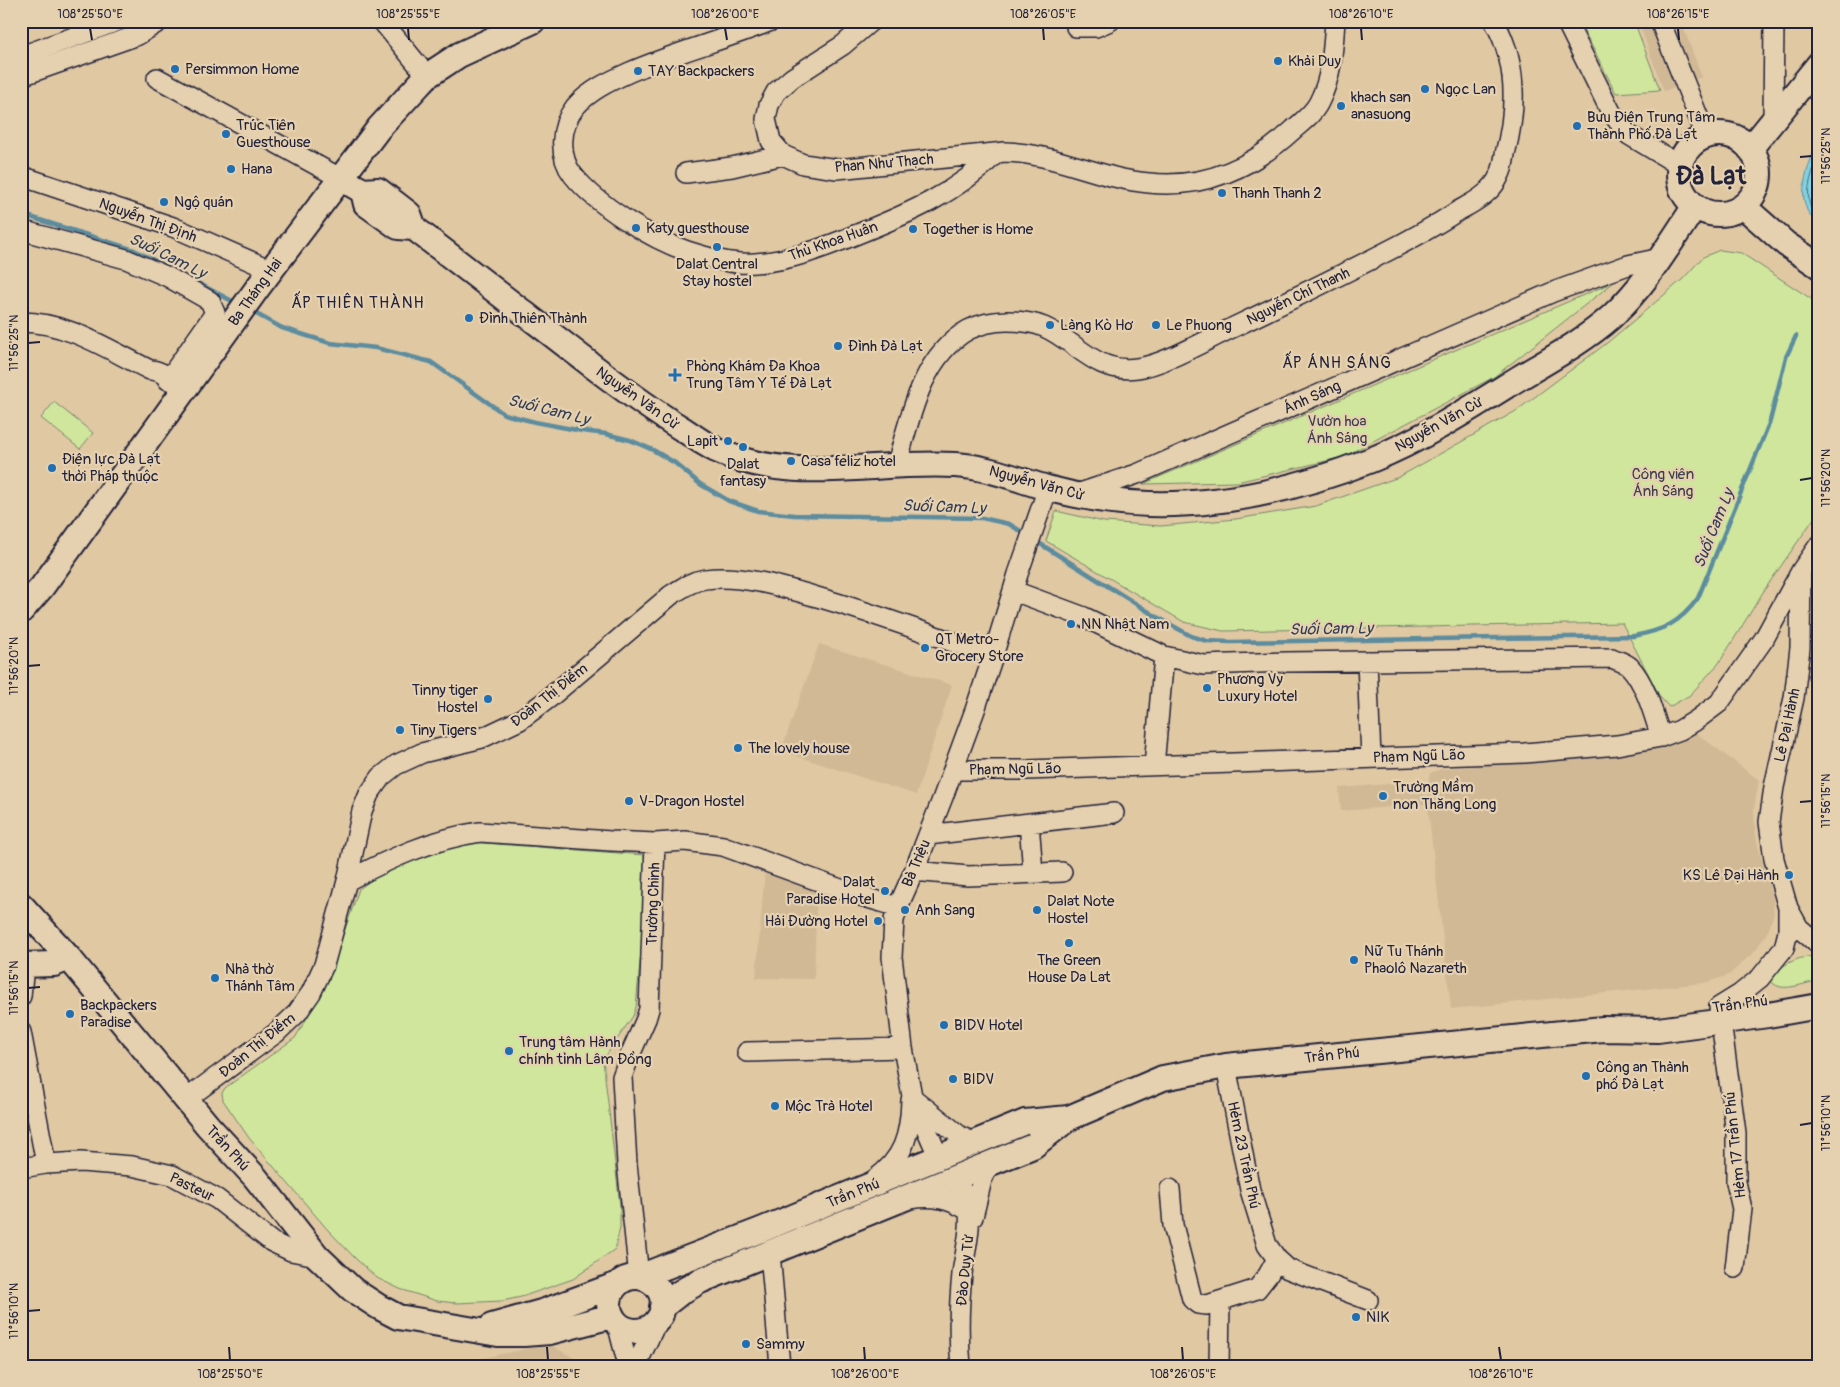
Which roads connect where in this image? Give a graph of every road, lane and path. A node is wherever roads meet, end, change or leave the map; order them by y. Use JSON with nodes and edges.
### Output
{"nodes":[{"id":1,"x":160,"y":21,"type":"edge"},
{"id":2,"x":382,"y":21,"type":"edge"},
{"id":3,"x":533,"y":21,"type":"edge"},
{"id":4,"x":771,"y":21,"type":"edge"},
{"id":5,"x":871,"y":21,"type":"edge"},
{"id":6,"x":1110,"y":21,"type":"edge"},
{"id":7,"x":1335,"y":21,"type":"edge"},
{"id":8,"x":1494,"y":21,"type":"edge"},
{"id":9,"x":1566,"y":21,"type":"edge"},
{"id":10,"x":1660,"y":21,"type":"edge"},
{"id":11,"x":1774,"y":21,"type":"edge"},
{"id":12,"x":1076,"y":27,"type":"dead end"},
{"id":13,"x":132,"y":28,"type":"edge"},
{"id":14,"x":21,"y":56,"type":"edge"},
{"id":15,"x":1819,"y":64,"type":"edge"},
{"id":16,"x":21,"y":76,"type":"edge"},
{"id":17,"x":427,"y":76,"type":"junction"},
{"id":18,"x":157,"y":78,"type":"dead end"},
{"id":19,"x":1774,"y":119,"type":"junction"},
{"id":20,"x":1706,"y":136,"type":"junction"},
{"id":21,"x":1750,"y":149,"type":"junction"},
{"id":22,"x":997,"y":153,"type":"junction"},
{"id":23,"x":783,"y":155,"type":"junction"},
{"id":24,"x":1679,"y":165,"type":"junction"},
{"id":25,"x":686,"y":173,"type":"dead end"},
{"id":26,"x":21,"y":176,"type":"edge"},
{"id":27,"x":340,"y":178,"type":"junction"},
{"id":28,"x":1694,"y":206,"type":"junction"},
{"id":29,"x":1743,"y":206,"type":"junction"},
{"id":30,"x":21,"y":230,"type":"edge"},
{"id":31,"x":1661,"y":258,"type":"junction"},
{"id":32,"x":1819,"y":266,"type":"edge"},
{"id":33,"x":265,"y":278,"type":"junction"},
{"id":34,"x":21,"y":322,"type":"edge"},
{"id":35,"x":176,"y":384,"type":"junction"},
{"id":36,"x":897,"y":464,"type":"junction"},
{"id":37,"x":1048,"y":488,"type":"junction"},
{"id":38,"x":1074,"y":495,"type":"junction"},
{"id":39,"x":1819,"y":545,"type":"edge"},
{"id":40,"x":1801,"y":570,"type":"junction"},
{"id":41,"x":1016,"y":583,"type":"junction"},
{"id":42,"x":21,"y":611,"type":"edge"},
{"id":43,"x":993,"y":656,"type":"junction"},
{"id":44,"x":1164,"y":656,"type":"junction"},
{"id":45,"x":1367,"y":661,"type":"junction"},
{"id":46,"x":1661,"y":737,"type":"junction"},
{"id":47,"x":1371,"y":758,"type":"junction"},
{"id":48,"x":1154,"y":766,"type":"junction"},
{"id":49,"x":953,"y":770,"type":"junction"},
{"id":50,"x":1114,"y":813,"type":"dead end"},
{"id":51,"x":1029,"y":822,"type":"junction"},
{"id":52,"x":928,"y":835,"type":"junction"},
{"id":53,"x":655,"y":843,"type":"junction"},
{"id":54,"x":914,"y":871,"type":"junction"},
{"id":55,"x":1033,"y":872,"type":"junction"},
{"id":56,"x":1062,"y":872,"type":"dead end"},
{"id":57,"x":347,"y":881,"type":"junction"},
{"id":58,"x":21,"y":905,"type":"edge"},
{"id":59,"x":898,"y":907,"type":"junction"},
{"id":60,"x":1788,"y":908,"type":"junction"},
{"id":61,"x":1819,"y":945,"type":"edge"},
{"id":62,"x":68,"y":958,"type":"junction"},
{"id":63,"x":23,"y":965,"type":"edge"},
{"id":64,"x":1819,"y":990,"type":"edge"},
{"id":65,"x":21,"y":996,"type":"edge"},
{"id":66,"x":1819,"y":1006,"type":"edge"},
{"id":67,"x":1720,"y":1015,"type":"junction"},
{"id":68,"x":21,"y":1032,"type":"edge"},
{"id":69,"x":903,"y":1048,"type":"junction"},
{"id":70,"x":747,"y":1052,"type":"dead end"},
{"id":71,"x":1226,"y":1066,"type":"junction"},
{"id":72,"x":912,"y":1096,"type":"junction"},
{"id":73,"x":185,"y":1100,"type":"junction"},
{"id":74,"x":1069,"y":1118,"type":"junction"},
{"id":75,"x":975,"y":1143,"type":"junction"},
{"id":76,"x":939,"y":1158,"type":"junction"},
{"id":77,"x":990,"y":1163,"type":"junction"},
{"id":78,"x":46,"y":1164,"type":"junction"},
{"id":79,"x":21,"y":1168,"type":"edge"},
{"id":80,"x":955,"y":1178,"type":"junction"},
{"id":81,"x":1170,"y":1189,"type":"dead end"},
{"id":82,"x":858,"y":1191,"type":"junction"},
{"id":83,"x":900,"y":1200,"type":"junction"},
{"id":84,"x":970,"y":1219,"type":"junction"},
{"id":85,"x":768,"y":1253,"type":"junction"},
{"id":86,"x":316,"y":1256,"type":"junction"},
{"id":87,"x":1277,"y":1259,"type":"junction"},
{"id":88,"x":1735,"y":1268,"type":"dead end"},
{"id":89,"x":639,"y":1277,"type":"junction"},
{"id":90,"x":616,"y":1286,"type":"junction"},
{"id":91,"x":1368,"y":1300,"type":"dead end"},
{"id":92,"x":1220,"y":1301,"type":"junction"},
{"id":93,"x":661,"y":1311,"type":"junction"},
{"id":94,"x":614,"y":1319,"type":"junction"},
{"id":95,"x":473,"y":1331,"type":"junction"},
{"id":96,"x":625,"y":1366,"type":"edge"},
{"id":97,"x":636,"y":1366,"type":"edge"},
{"id":98,"x":780,"y":1366,"type":"edge"},
{"id":99,"x":961,"y":1366,"type":"edge"},
{"id":100,"x":1218,"y":1366,"type":"edge"}],
"edges":[{"from":1,"to":13,"type":"street"},
{"from":2,"to":17,"type":"street"},
{"from":3,"to":17,"type":"main road","name":"Ba Tháng Hai"},
{"from":4,"to":22,"type":"street","name":"Thủ Khoa Huân"},
{"from":5,"to":23,"type":"street"},
{"from":6,"to":12,"type":"street"},
{"from":7,"to":22,"type":"street","name":"Phan Như Thạch"},
{"from":8,"to":36,"type":"street","name":"Nguyễn Chí Thanh"},
{"from":9,"to":24,"type":"street"},
{"from":10,"to":20,"type":"street"},
{"from":11,"to":19,"type":"street"},
{"from":13,"to":14,"type":"street"},
{"from":13,"to":16,"type":"street"},
{"from":15,"to":19,"type":"main road"},
{"from":17,"to":27,"type":"main road","name":"Ba Tháng Hai"},
{"from":18,"to":27,"type":"street"},
{"from":19,"to":21,"type":"main road"},
{"from":20,"to":21,"type":"main road"},
{"from":20,"to":24,"type":"main road"},
{"from":21,"to":29,"type":"main road"},
{"from":22,"to":23,"type":"street","name":"Phan Như Thạch"},
{"from":23,"to":25,"type":"street"},
{"from":24,"to":28,"type":"main road"},
{"from":26,"to":33,"type":"street","name":"Nguyễn Thị Định"},
{"from":27,"to":33,"type":"main road","name":"Ba Tháng Hai"},
{"from":27,"to":36,"type":"main road","name":"Nguyễn Văn Cừ"},
{"from":28,"to":29,"type":"main road"},
{"from":28,"to":31,"type":"main road","name":"Nguyễn Văn Cừ"},
{"from":29,"to":32,"type":"main road"},
{"from":30,"to":35,"type":"street"},
{"from":31,"to":38,"type":"street","name":"Ánh Sáng"},
{"from":31,"to":38,"type":"main road","name":"Nguyễn Văn Cừ"},
{"from":33,"to":35,"type":"main road","name":"Ba Tháng Hai"},
{"from":34,"to":35,"type":"street"},
{"from":35,"to":42,"type":"main road","name":"Ba Tháng Hai"},
{"from":36,"to":37,"type":"main road","name":"Nguyễn Văn Cừ"},
{"from":37,"to":38,"type":"main road","name":"Nguyễn Văn Cừ"},
{"from":37,"to":41,"type":"street","name":"Bà Triệu"},
{"from":39,"to":40,"type":"street"},
{"from":40,"to":46,"type":"street","name":"Phạm Ngũ Lão"},
{"from":40,"to":60,"type":"street","name":"Lê Đại Hành"},
{"from":41,"to":43,"type":"street","name":"Bà Triệu"},
{"from":41,"to":44,"type":"street"},
{"from":43,"to":49,"type":"street","name":"Bà Triệu"},
{"from":43,"to":57,"type":"street","name":"Đoàn Thị Điểm"},
{"from":44,"to":45,"type":"street"},
{"from":44,"to":48,"type":"street"},
{"from":45,"to":46,"type":"street"},
{"from":45,"to":47,"type":"street"},
{"from":46,"to":47,"type":"street","name":"Phạm Ngũ Lão"},
{"from":47,"to":48,"type":"street","name":"Phạm Ngũ Lão"},
{"from":48,"to":49,"type":"street","name":"Phạm Ngũ Lão"},
{"from":49,"to":52,"type":"street","name":"Bà Triệu"},
{"from":50,"to":51,"type":"street"},
{"from":51,"to":52,"type":"street"},
{"from":51,"to":55,"type":"street"},
{"from":52,"to":54,"type":"street","name":"Bà Triệu"},
{"from":53,"to":57,"type":"street","name":"Trường Chinh"},
{"from":53,"to":59,"type":"street"},
{"from":53,"to":89,"type":"street","name":"Trường Chinh"},
{"from":54,"to":55,"type":"street"},
{"from":54,"to":59,"type":"street","name":"Bà Triệu"},
{"from":55,"to":56,"type":"street"},
{"from":57,"to":73,"type":"street","name":"Đoàn Thị Điểm"},
{"from":58,"to":62,"type":"main road","name":"Trần Phú"},
{"from":59,"to":69,"type":"street","name":"Bà Triệu"},
{"from":60,"to":61,"type":"street","name":"Lê Đại Hành"},
{"from":60,"to":67,"type":"street","name":"Lê Đại Hành"},
{"from":62,"to":63,"type":"main road"},
{"from":62,"to":73,"type":"main road","name":"Trần Phú"},
{"from":63,"to":65,"type":"street"},
{"from":64,"to":67,"type":"main road","name":"Trần Phú"},
{"from":66,"to":67,"type":"main road","name":"Trần Phú"},
{"from":67,"to":71,"type":"main road","name":"Trần Phú"},
{"from":67,"to":88,"type":"street","name":"Hẻm 17 Trần Phú"},
{"from":68,"to":78,"type":"street"},
{"from":69,"to":70,"type":"street"},
{"from":69,"to":72,"type":"street","name":"Bà Triệu"},
{"from":71,"to":74,"type":"main road","name":"Trần Phú"},
{"from":71,"to":87,"type":"street","name":"Hẻm 23 Trần Phú"},
{"from":72,"to":75,"type":"street"},
{"from":72,"to":76,"type":"street","name":"Bà Triệu"},
{"from":72,"to":82,"type":"street"},
{"from":73,"to":86,"type":"main road","name":"Trần Phú"},
{"from":74,"to":75,"type":"main road","name":"Trần Phú"},
{"from":74,"to":77,"type":"main road","name":"Trần Phú"},
{"from":75,"to":76,"type":"main road","name":"Trần Phú"},
{"from":76,"to":80,"type":"main road"},
{"from":76,"to":82,"type":"main road","name":"Trần Phú"},
{"from":77,"to":80,"type":"main road","name":"Trần Phú"},
{"from":77,"to":84,"type":"street"},
{"from":78,"to":79,"type":"street","name":"Pasteur"},
{"from":78,"to":86,"type":"street","name":"Pasteur"},
{"from":80,"to":83,"type":"main road","name":"Trần Phú"},
{"from":80,"to":84,"type":"street","name":"Đào Duy Từ"},
{"from":81,"to":92,"type":"street"},
{"from":82,"to":89,"type":"main road","name":"Trần Phú"},
{"from":83,"to":84,"type":"street"},
{"from":83,"to":85,"type":"main road","name":"Trần Phú"},
{"from":84,"to":99,"type":"street","name":"Đào Duy Từ"},
{"from":85,"to":93,"type":"main road","name":"Trần Phú"},
{"from":85,"to":98,"type":"street"},
{"from":86,"to":95,"type":"main road","name":"Trần Phú"},
{"from":87,"to":91,"type":"street","name":"Hẻm 23 Trần Phú"},
{"from":87,"to":92,"type":"street"},
{"from":89,"to":90,"type":"main road"},
{"from":89,"to":93,"type":"main road"},
{"from":90,"to":94,"type":"main road"},
{"from":90,"to":95,"type":"main road","name":"Trần Phú"},
{"from":92,"to":100,"type":"street"},
{"from":93,"to":94,"type":"main road"},
{"from":93,"to":97,"type":"street"},
{"from":94,"to":95,"type":"main road","name":"Trần Phú"},
{"from":94,"to":96,"type":"street"}]}
